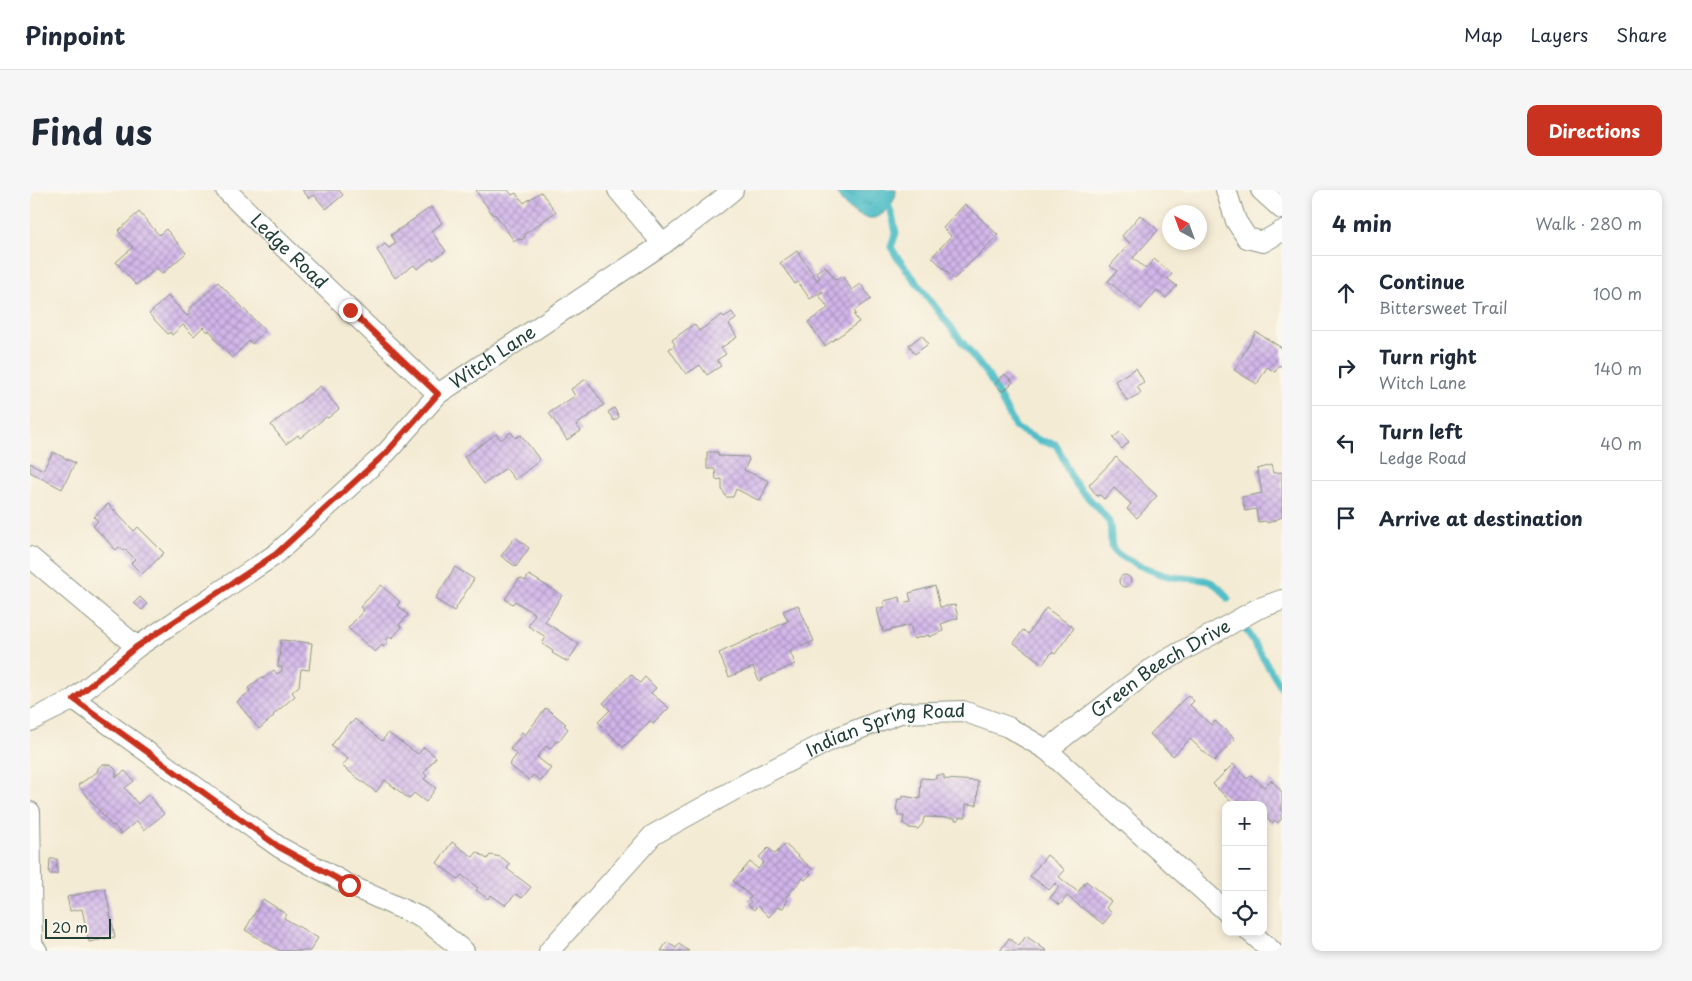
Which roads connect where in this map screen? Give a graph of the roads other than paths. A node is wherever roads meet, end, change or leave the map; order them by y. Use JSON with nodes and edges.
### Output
{"nodes":[{"id":1,"x":226,"y":190,"type":"edge"},
{"id":2,"x":618,"y":190,"type":"edge"},
{"id":3,"x":733,"y":190,"type":"edge"},
{"id":4,"x":1226,"y":190,"type":"edge"},
{"id":5,"x":1261,"y":190,"type":"edge"},
{"id":6,"x":1282,"y":209,"type":"edge"},
{"id":7,"x":1282,"y":231,"type":"edge"},
{"id":8,"x":663,"y":244,"type":"junction"},
{"id":9,"x":438,"y":394,"type":"junction"},
{"id":10,"x":30,"y":557,"type":"edge"},
{"id":11,"x":1282,"y":600,"type":"edge"},
{"id":12,"x":136,"y":647,"type":"junction"},
{"id":13,"x":74,"y":699,"type":"junction"},
{"id":14,"x":30,"y":721,"type":"edge"},
{"id":15,"x":1047,"y":750,"type":"junction"},
{"id":16,"x":30,"y":812,"type":"edge"},
{"id":17,"x":1222,"y":907,"type":"edge"},
{"id":18,"x":1255,"y":936,"type":"edge"},
{"id":19,"x":37,"y":951,"type":"edge"},
{"id":20,"x":464,"y":951,"type":"edge"},
{"id":21,"x":549,"y":951,"type":"edge"},
{"id":22,"x":1272,"y":951,"type":"edge"}],
"edges":[{"from":1,"to":9,"type":"street","name":"Ledge Road"},
{"from":2,"to":8,"type":"street"},
{"from":3,"to":8,"type":"street","name":"Witch Lane"},
{"from":4,"to":7,"type":"street"},
{"from":5,"to":6,"type":"street"},
{"from":8,"to":9,"type":"street","name":"Witch Lane"},
{"from":9,"to":12,"type":"street","name":"Witch Lane"},
{"from":10,"to":12,"type":"street"},
{"from":11,"to":15,"type":"street","name":"Green Beech Drive"},
{"from":12,"to":13,"type":"street","name":"Witch Lane"},
{"from":13,"to":14,"type":"street","name":"Witch Lane"},
{"from":13,"to":20,"type":"street"},
{"from":15,"to":17,"type":"street","name":"Indian Spring Road"},
{"from":15,"to":21,"type":"street","name":"Indian Spring Road"},
{"from":16,"to":19,"type":"street"},
{"from":18,"to":22,"type":"street"}]}
